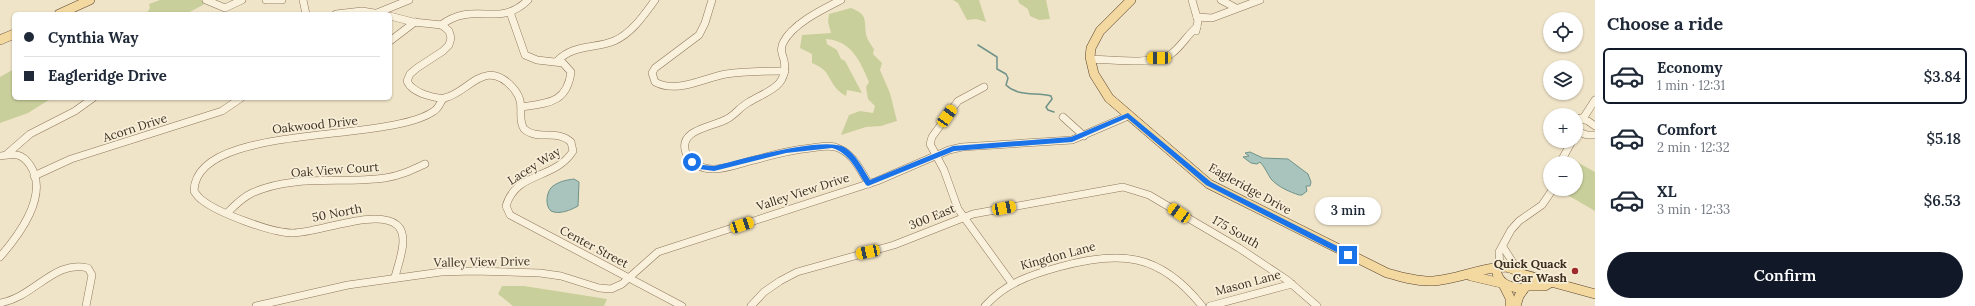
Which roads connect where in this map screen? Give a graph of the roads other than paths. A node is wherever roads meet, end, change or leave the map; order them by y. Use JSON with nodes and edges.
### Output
{"nodes":[{"id":1,"x":90,"y":0,"type":"edge"},
{"id":2,"x":206,"y":0,"type":"edge"},
{"id":3,"x":242,"y":0,"type":"edge"},
{"id":4,"x":266,"y":0,"type":"edge"},
{"id":5,"x":282,"y":0,"type":"edge"},
{"id":6,"x":304,"y":0,"type":"edge"},
{"id":7,"x":409,"y":0,"type":"edge"},
{"id":8,"x":528,"y":0,"type":"edge"},
{"id":9,"x":655,"y":0,"type":"edge"},
{"id":10,"x":712,"y":0,"type":"edge"},
{"id":11,"x":842,"y":0,"type":"edge"},
{"id":12,"x":1131,"y":0,"type":"edge"},
{"id":13,"x":1192,"y":0,"type":"edge"},
{"id":14,"x":1221,"y":0,"type":"edge"},
{"id":15,"x":1260,"y":0,"type":"edge"},
{"id":16,"x":1236,"y":8,"type":"junction"},
{"id":17,"x":63,"y":12,"type":"edge"},
{"id":18,"x":305,"y":12,"type":"edge"},
{"id":19,"x":353,"y":12,"type":"edge"},
{"id":20,"x":368,"y":12,"type":"edge"},
{"id":21,"x":381,"y":12,"type":"edge"},
{"id":22,"x":510,"y":12,"type":"junction"},
{"id":23,"x":392,"y":16,"type":"edge"},
{"id":24,"x":1197,"y":17,"type":"junction"},
{"id":25,"x":414,"y":22,"type":"junction"},
{"id":26,"x":441,"y":25,"type":"junction"},
{"id":27,"x":12,"y":35,"type":"edge"},
{"id":28,"x":392,"y":39,"type":"edge"},
{"id":29,"x":0,"y":40,"type":"edge"},
{"id":30,"x":1090,"y":58,"type":"junction"},
{"id":31,"x":557,"y":61,"type":"junction"},
{"id":32,"x":785,"y":72,"type":"junction"},
{"id":33,"x":984,"y":87,"type":"dead end"},
{"id":34,"x":443,"y":99,"type":"junction"},
{"id":35,"x":90,"y":100,"type":"edge"},
{"id":36,"x":238,"y":100,"type":"edge"},
{"id":37,"x":1595,"y":100,"type":"edge"},
{"id":38,"x":522,"y":106,"type":"junction"},
{"id":39,"x":1128,"y":116,"type":"junction"},
{"id":40,"x":1063,"y":117,"type":"dead end"},
{"id":41,"x":1583,"y":117,"type":"edge"},
{"id":42,"x":1583,"y":120,"type":"edge"},
{"id":43,"x":1595,"y":125,"type":"edge"},
{"id":44,"x":1084,"y":136,"type":"junction"},
{"id":45,"x":4,"y":155,"type":"edge"},
{"id":46,"x":935,"y":155,"type":"junction"},
{"id":47,"x":425,"y":164,"type":"dead end"},
{"id":48,"x":34,"y":176,"type":"junction"},
{"id":49,"x":868,"y":184,"type":"junction"},
{"id":50,"x":1136,"y":189,"type":"joint"},
{"id":51,"x":1548,"y":196,"type":"edge"},
{"id":52,"x":507,"y":200,"type":"joint"},
{"id":53,"x":228,"y":212,"type":"junction"},
{"id":54,"x":963,"y":217,"type":"junction"},
{"id":55,"x":1503,"y":248,"type":"junction"},
{"id":56,"x":0,"y":258,"type":"edge"},
{"id":57,"x":1498,"y":268,"type":"junction"},
{"id":58,"x":1521,"y":273,"type":"junction"},
{"id":59,"x":1466,"y":275,"type":"junction"},
{"id":60,"x":395,"y":277,"type":"junction"},
{"id":61,"x":627,"y":278,"type":"junction"},
{"id":62,"x":1011,"y":282,"type":"junction"},
{"id":63,"x":1502,"y":283,"type":"junction"},
{"id":64,"x":1550,"y":283,"type":"junction"},
{"id":65,"x":1292,"y":284,"type":"junction"},
{"id":66,"x":1525,"y":287,"type":"junction"},
{"id":67,"x":1582,"y":289,"type":"junction"},
{"id":68,"x":1595,"y":290,"type":"edge"},
{"id":69,"x":1595,"y":294,"type":"edge"},
{"id":70,"x":0,"y":303,"type":"edge"},
{"id":71,"x":86,"y":306,"type":"edge"},
{"id":72,"x":256,"y":306,"type":"edge"},
{"id":73,"x":682,"y":306,"type":"edge"},
{"id":74,"x":751,"y":306,"type":"edge"},
{"id":75,"x":985,"y":306,"type":"edge"},
{"id":76,"x":1202,"y":306,"type":"edge"},
{"id":77,"x":1210,"y":306,"type":"edge"},
{"id":78,"x":1316,"y":306,"type":"edge"},
{"id":79,"x":1510,"y":306,"type":"edge"},
{"id":80,"x":1516,"y":306,"type":"edge"}],
"edges":[{"from":1,"to":17,"type":"main road"},
{"from":2,"to":3,"type":"street"},
{"from":4,"to":5,"type":"street"},
{"from":6,"to":18,"type":"street"},
{"from":7,"to":21,"type":"street"},
{"from":8,"to":22,"type":"street"},
{"from":9,"to":31,"type":"street"},
{"from":10,"to":32,"type":"street"},
{"from":11,"to":32,"type":"street"},
{"from":12,"to":30,"type":"main road","name":"Eagleridge Drive"},
{"from":13,"to":24,"type":"street"},
{"from":14,"to":16,"type":"street"},
{"from":15,"to":16,"type":"street"},
{"from":16,"to":24,"type":"street"},
{"from":19,"to":20,"type":"street"},
{"from":22,"to":26,"type":"street"},
{"from":22,"to":31,"type":"street"},
{"from":23,"to":25,"type":"street"},
{"from":24,"to":30,"type":"street"},
{"from":25,"to":26,"type":"street"},
{"from":25,"to":28,"type":"street"},
{"from":26,"to":34,"type":"street"},
{"from":27,"to":29,"type":"main road"},
{"from":30,"to":39,"type":"main road","name":"Eagleridge Drive"},
{"from":31,"to":38,"type":"street"},
{"from":32,"to":49,"type":"street"},
{"from":33,"to":46,"type":"street"},
{"from":34,"to":38,"type":"street","name":"Lacey Way"},
{"from":34,"to":53,"type":"street","name":"Oakwood Drive"},
{"from":35,"to":45,"type":"street"},
{"from":36,"to":48,"type":"street","name":"Acorn Drive"},
{"from":37,"to":41,"type":"street"},
{"from":38,"to":52,"type":"street","name":"Lacey Way"},
{"from":39,"to":44,"type":"street","name":"Valley View Drive"},
{"from":39,"to":59,"type":"main road","name":"Eagleridge Drive"},
{"from":40,"to":44,"type":"street"},
{"from":42,"to":43,"type":"street"},
{"from":44,"to":46,"type":"street","name":"Valley View Drive"},
{"from":45,"to":48,"type":"street"},
{"from":46,"to":49,"type":"street","name":"Valley View Drive"},
{"from":46,"to":54,"type":"street"},
{"from":47,"to":53,"type":"street","name":"Oak View Court"},
{"from":48,"to":56,"type":"street"},
{"from":49,"to":61,"type":"street","name":"Valley View Drive"},
{"from":50,"to":54,"type":"street","name":"300 East"},
{"from":50,"to":65,"type":"street","name":"175 South"},
{"from":51,"to":55,"type":"street"},
{"from":52,"to":61,"type":"street","name":"Center Street"},
{"from":53,"to":60,"type":"street","name":"50 North"},
{"from":54,"to":62,"type":"street"},
{"from":54,"to":74,"type":"street","name":"300 East"},
{"from":55,"to":57,"type":"street"},
{"from":55,"to":58,"type":"street"},
{"from":57,"to":58,"type":"main road"},
{"from":57,"to":59,"type":"main road","name":"Eagleridge Drive"},
{"from":57,"to":63,"type":"main road"},
{"from":58,"to":64,"type":"main road"},
{"from":58,"to":66,"type":"main road"},
{"from":59,"to":63,"type":"main road","name":"Eagleridge Drive"},
{"from":60,"to":61,"type":"street","name":"Valley View Drive"},
{"from":60,"to":72,"type":"street","name":"Valley View Drive"},
{"from":61,"to":73,"type":"street","name":"Center Street"},
{"from":62,"to":75,"type":"street","name":"Kingdon Lane"},
{"from":62,"to":76,"type":"street","name":"Kingdon Lane"},
{"from":63,"to":66,"type":"main road","name":"Eagleridge Drive"},
{"from":63,"to":79,"type":"main road"},
{"from":64,"to":66,"type":"main road"},
{"from":64,"to":67,"type":"main road"},
{"from":65,"to":77,"type":"street","name":"Mason Lane"},
{"from":65,"to":78,"type":"street","name":"175 South"},
{"from":66,"to":80,"type":"main road"},
{"from":67,"to":68,"type":"main road"},
{"from":67,"to":69,"type":"main road"},
{"from":70,"to":71,"type":"street"}]}
